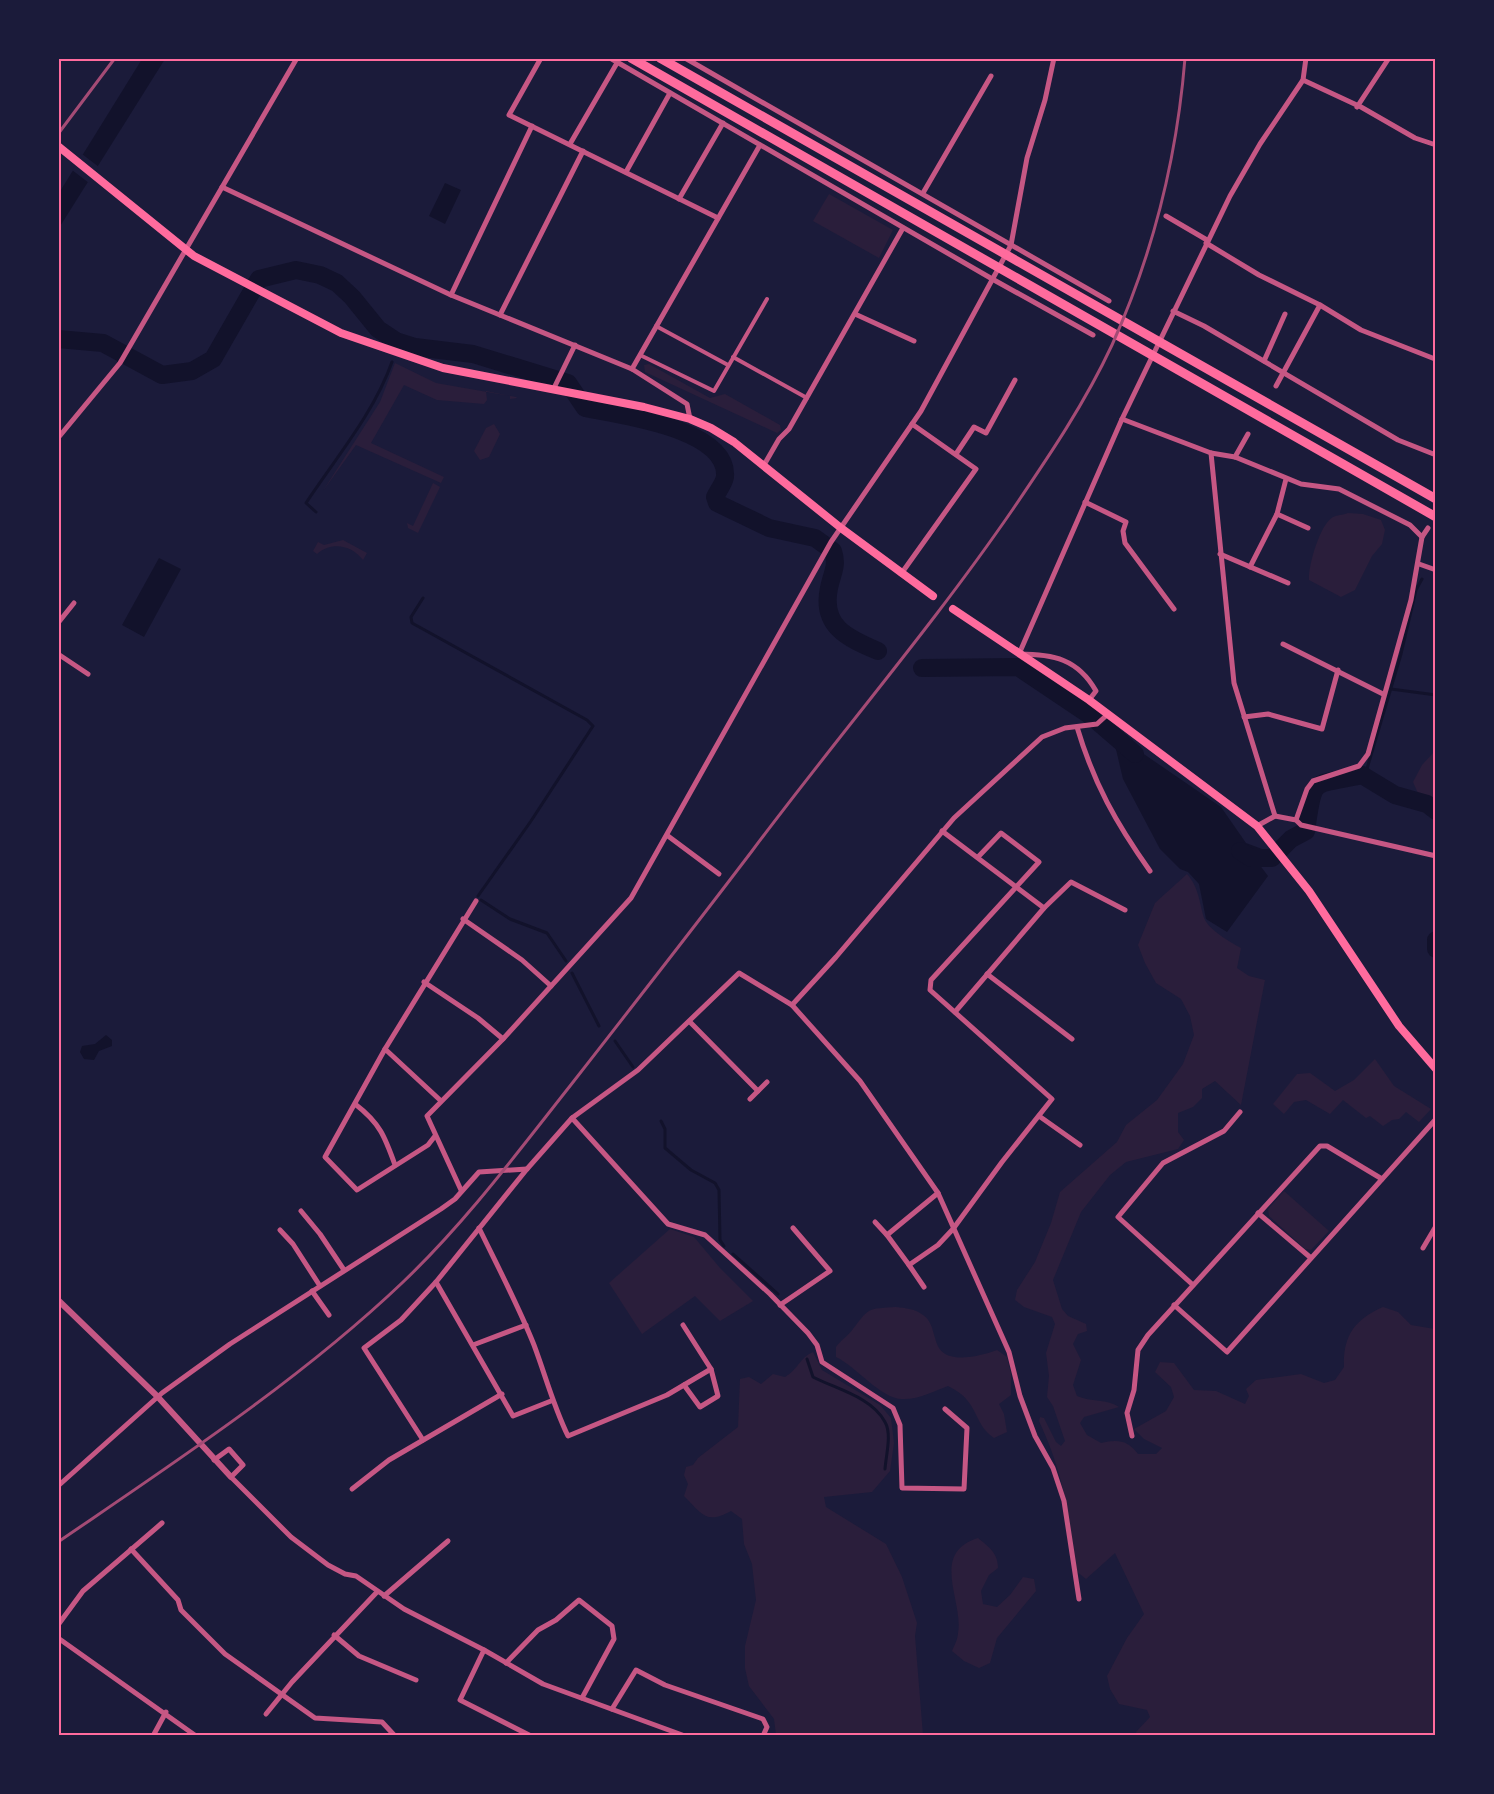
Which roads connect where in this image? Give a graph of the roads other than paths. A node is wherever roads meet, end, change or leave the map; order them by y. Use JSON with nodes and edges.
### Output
{"nodes":[{"id":1,"x":297,"y":58,"type":"edge"},
{"id":2,"x":541,"y":58,"type":"edge"},
{"id":3,"x":610,"y":58,"type":"edge"},
{"id":4,"x":631,"y":58,"type":"edge"},
{"id":5,"x":660,"y":58,"type":"edge"},
{"id":6,"x":685,"y":58,"type":"edge"},
{"id":7,"x":1054,"y":58,"type":"edge"},
{"id":8,"x":1306,"y":58,"type":"edge"},
{"id":9,"x":1389,"y":58,"type":"edge"},
{"id":10,"x":617,"y":63,"type":"junction"},
{"id":11,"x":991,"y":76,"type":"dead end"},
{"id":12,"x":1303,"y":80,"type":"junction"},
{"id":13,"x":670,"y":93,"type":"junction"},
{"id":14,"x":1357,"y":107,"type":"junction"},
{"id":15,"x":723,"y":123,"type":"junction"},
{"id":16,"x":532,"y":126,"type":"junction"},
{"id":17,"x":570,"y":144,"type":"junction"},
{"id":18,"x":760,"y":145,"type":"junction"},
{"id":19,"x":1436,"y":145,"type":"edge"},
{"id":20,"x":58,"y":146,"type":"edge"},
{"id":21,"x":583,"y":151,"type":"junction"},
{"id":22,"x":626,"y":172,"type":"junction"},
{"id":23,"x":222,"y":187,"type":"junction"},
{"id":24,"x":922,"y":193,"type":"junction"},
{"id":25,"x":679,"y":199,"type":"junction"},
{"id":26,"x":1166,"y":216,"type":"dead end"},
{"id":27,"x":718,"y":218,"type":"junction"},
{"id":28,"x":903,"y":228,"type":"junction"},
{"id":29,"x":1206,"y":242,"type":"junction"},
{"id":30,"x":1011,"y":245,"type":"junction"},
{"id":31,"x":187,"y":250,"type":"junction"},
{"id":32,"x":994,"y":280,"type":"junction"},
{"id":33,"x":451,"y":295,"type":"junction"},
{"id":34,"x":767,"y":298,"type":"dead end"},
{"id":35,"x":1109,"y":301,"type":"dead end"},
{"id":36,"x":1320,"y":305,"type":"junction"},
{"id":37,"x":1173,"y":312,"type":"junction"},
{"id":38,"x":855,"y":314,"type":"junction"},
{"id":39,"x":1285,"y":314,"type":"dead end"},
{"id":40,"x":500,"y":315,"type":"junction"},
{"id":41,"x":656,"y":326,"type":"junction"},
{"id":42,"x":1093,"y":334,"type":"dead end"},
{"id":43,"x":914,"y":341,"type":"dead end"},
{"id":44,"x":575,"y":345,"type":"junction"},
{"id":45,"x":640,"y":355,"type":"junction"},
{"id":46,"x":733,"y":357,"type":"junction"},
{"id":47,"x":1435,"y":359,"type":"edge"},
{"id":48,"x":1264,"y":361,"type":"junction"},
{"id":49,"x":728,"y":365,"type":"junction"},
{"id":50,"x":632,"y":369,"type":"junction"},
{"id":51,"x":1283,"y":374,"type":"junction"},
{"id":52,"x":1015,"y":380,"type":"dead end"},
{"id":53,"x":1276,"y":386,"type":"dead end"},
{"id":54,"x":554,"y":387,"type":"junction"},
{"id":55,"x":807,"y":398,"type":"junction"},
{"id":56,"x":1122,"y":419,"type":"junction"},
{"id":57,"x":690,"y":420,"type":"junction"},
{"id":58,"x":912,"y":424,"type":"junction"},
{"id":59,"x":1248,"y":434,"type":"dead end"},
{"id":60,"x":58,"y":438,"type":"edge"},
{"id":61,"x":1211,"y":453,"type":"junction"},
{"id":62,"x":956,"y":454,"type":"junction"},
{"id":63,"x":1436,"y":455,"type":"edge"},
{"id":64,"x":1235,"y":457,"type":"junction"},
{"id":65,"x":764,"y":465,"type":"junction"},
{"id":66,"x":1286,"y":479,"type":"junction"},
{"id":67,"x":1436,"y":499,"type":"edge"},
{"id":68,"x":1084,"y":502,"type":"junction"},
{"id":69,"x":1277,"y":514,"type":"junction"},
{"id":70,"x":1436,"y":517,"type":"edge"},
{"id":71,"x":841,"y":528,"type":"junction"},
{"id":72,"x":1308,"y":528,"type":"dead end"},
{"id":73,"x":1428,"y":528,"type":"dead end"},
{"id":74,"x":1422,"y":537,"type":"junction"},
{"id":75,"x":1220,"y":554,"type":"junction"},
{"id":76,"x":1419,"y":564,"type":"junction"},
{"id":77,"x":1250,"y":567,"type":"junction"},
{"id":78,"x":1436,"y":570,"type":"edge"},
{"id":79,"x":901,"y":574,"type":"junction"},
{"id":80,"x":1288,"y":583,"type":"dead end"},
{"id":81,"x":933,"y":596,"type":"dead end"},
{"id":82,"x":74,"y":603,"type":"dead end"},
{"id":83,"x":953,"y":609,"type":"dead end"},
{"id":84,"x":1174,"y":609,"type":"dead end"},
{"id":85,"x":58,"y":622,"type":"edge"},
{"id":86,"x":1283,"y":644,"type":"dead end"},
{"id":87,"x":58,"y":654,"type":"edge"},
{"id":88,"x":1019,"y":654,"type":"junction"},
{"id":89,"x":1338,"y":670,"type":"junction"},
{"id":90,"x":88,"y":674,"type":"dead end"},
{"id":91,"x":1383,"y":694,"type":"junction"},
{"id":92,"x":1089,"y":700,"type":"junction"},
{"id":93,"x":1106,"y":717,"type":"junction"},
{"id":94,"x":1244,"y":717,"type":"junction"},
{"id":95,"x":1077,"y":727,"type":"junction"},
{"id":96,"x":1275,"y":816,"type":"junction"},
{"id":97,"x":1296,"y":820,"type":"junction"},
{"id":98,"x":1257,"y":826,"type":"junction"},
{"id":99,"x":942,"y":831,"type":"junction"},
{"id":100,"x":668,"y":836,"type":"junction"},
{"id":101,"x":1436,"y":856,"type":"edge"},
{"id":102,"x":978,"y":857,"type":"junction"},
{"id":103,"x":1150,"y":871,"type":"dead end"},
{"id":104,"x":719,"y":874,"type":"dead end"},
{"id":105,"x":1016,"y":885,"type":"junction"},
{"id":106,"x":476,"y":901,"type":"dead end"},
{"id":107,"x":1044,"y":908,"type":"junction"},
{"id":108,"x":1125,"y":910,"type":"dead end"},
{"id":109,"x":463,"y":920,"type":"junction"},
{"id":110,"x":987,"y":974,"type":"junction"},
{"id":111,"x":424,"y":982,"type":"junction"},
{"id":112,"x":551,"y":986,"type":"junction"},
{"id":113,"x":792,"y":1005,"type":"junction"},
{"id":114,"x":955,"y":1012,"type":"junction"},
{"id":115,"x":690,"y":1022,"type":"junction"},
{"id":116,"x":503,"y":1039,"type":"junction"},
{"id":117,"x":1072,"y":1039,"type":"dead end"},
{"id":118,"x":385,"y":1049,"type":"junction"},
{"id":119,"x":1436,"y":1069,"type":"edge"},
{"id":120,"x":767,"y":1082,"type":"dead end"},
{"id":121,"x":758,"y":1091,"type":"junction"},
{"id":122,"x":750,"y":1099,"type":"dead end"},
{"id":123,"x":440,"y":1100,"type":"junction"},
{"id":124,"x":355,"y":1104,"type":"junction"},
{"id":125,"x":1240,"y":1112,"type":"dead end"},
{"id":126,"x":1039,"y":1116,"type":"junction"},
{"id":127,"x":572,"y":1118,"type":"junction"},
{"id":128,"x":1436,"y":1119,"type":"edge"},
{"id":129,"x":435,"y":1136,"type":"junction"},
{"id":130,"x":1080,"y":1144,"type":"dead end"},
{"id":131,"x":395,"y":1165,"type":"junction"},
{"id":132,"x":526,"y":1169,"type":"junction"},
{"id":133,"x":1382,"y":1179,"type":"junction"},
{"id":134,"x":460,"y":1190,"type":"junction"},
{"id":135,"x":938,"y":1193,"type":"junction"},
{"id":136,"x":301,"y":1211,"type":"dead end"},
{"id":137,"x":1258,"y":1213,"type":"junction"},
{"id":138,"x":874,"y":1222,"type":"dead end"},
{"id":139,"x":1436,"y":1226,"type":"edge"},
{"id":140,"x":479,"y":1228,"type":"junction"},
{"id":141,"x":793,"y":1228,"type":"dead end"},
{"id":142,"x":953,"y":1229,"type":"junction"},
{"id":143,"x":280,"y":1230,"type":"dead end"},
{"id":144,"x":887,"y":1235,"type":"junction"},
{"id":145,"x":1423,"y":1248,"type":"dead end"},
{"id":146,"x":1311,"y":1258,"type":"junction"},
{"id":147,"x":909,"y":1265,"type":"junction"},
{"id":148,"x":344,"y":1270,"type":"junction"},
{"id":149,"x":436,"y":1282,"type":"junction"},
{"id":150,"x":1193,"y":1285,"type":"junction"},
{"id":151,"x":320,"y":1286,"type":"junction"},
{"id":152,"x":924,"y":1287,"type":"dead end"},
{"id":153,"x":312,"y":1291,"type":"junction"},
{"id":154,"x":58,"y":1300,"type":"edge"},
{"id":155,"x":783,"y":1303,"type":"junction"},
{"id":156,"x":1174,"y":1305,"type":"junction"},
{"id":157,"x":329,"y":1315,"type":"dead end"},
{"id":158,"x":526,"y":1325,"type":"junction"},
{"id":159,"x":683,"y":1325,"type":"dead end"},
{"id":160,"x":473,"y":1345,"type":"junction"},
{"id":161,"x":711,"y":1369,"type":"junction"},
{"id":162,"x":684,"y":1385,"type":"junction"},
{"id":163,"x":502,"y":1394,"type":"junction"},
{"id":164,"x":157,"y":1396,"type":"junction"},
{"id":165,"x":551,"y":1401,"type":"junction"},
{"id":166,"x":945,"y":1409,"type":"dead end"},
{"id":167,"x":1132,"y":1436,"type":"dead end"},
{"id":168,"x":423,"y":1440,"type":"junction"},
{"id":169,"x":214,"y":1460,"type":"junction"},
{"id":170,"x":231,"y":1477,"type":"junction"},
{"id":171,"x":58,"y":1486,"type":"edge"},
{"id":172,"x":352,"y":1489,"type":"dead end"},
{"id":173,"x":162,"y":1523,"type":"dead end"},
{"id":174,"x":447,"y":1541,"type":"dead end"},
{"id":175,"x":131,"y":1549,"type":"junction"},
{"id":176,"x":376,"y":1592,"type":"junction"},
{"id":177,"x":384,"y":1596,"type":"junction"},
{"id":178,"x":1079,"y":1599,"type":"dead end"},
{"id":179,"x":58,"y":1625,"type":"edge"},
{"id":180,"x":334,"y":1635,"type":"junction"},
{"id":181,"x":58,"y":1638,"type":"edge"},
{"id":182,"x":484,"y":1650,"type":"junction"},
{"id":183,"x":506,"y":1663,"type":"junction"},
{"id":184,"x":416,"y":1680,"type":"dead end"},
{"id":185,"x":281,"y":1696,"type":"junction"},
{"id":186,"x":582,"y":1698,"type":"junction"},
{"id":187,"x":612,"y":1709,"type":"junction"},
{"id":188,"x":166,"y":1712,"type":"junction"},
{"id":189,"x":266,"y":1714,"type":"dead end"},
{"id":190,"x":153,"y":1736,"type":"edge"},
{"id":191,"x":196,"y":1736,"type":"edge"},
{"id":192,"x":395,"y":1736,"type":"edge"},
{"id":193,"x":531,"y":1736,"type":"edge"},
{"id":194,"x":685,"y":1736,"type":"edge"},
{"id":195,"x":764,"y":1736,"type":"edge"}],
"edges":[{"from":1,"to":23,"type":"street"},
{"from":2,"to":16,"type":"street"},
{"from":3,"to":10,"type":"street"},
{"from":4,"to":70,"type":"highway"},
{"from":5,"to":67,"type":"highway"},
{"from":6,"to":24,"type":"street"},
{"from":7,"to":30,"type":"street"},
{"from":8,"to":12,"type":"street"},
{"from":9,"to":14,"type":"street"},
{"from":10,"to":13,"type":"street"},
{"from":10,"to":17,"type":"street"},
{"from":11,"to":24,"type":"street"},
{"from":12,"to":14,"type":"street"},
{"from":12,"to":29,"type":"street"},
{"from":13,"to":15,"type":"street"},
{"from":13,"to":22,"type":"street"},
{"from":14,"to":19,"type":"street"},
{"from":15,"to":18,"type":"street"},
{"from":15,"to":25,"type":"street"},
{"from":16,"to":17,"type":"street"},
{"from":16,"to":33,"type":"street"},
{"from":17,"to":21,"type":"street"},
{"from":18,"to":27,"type":"street"},
{"from":18,"to":28,"type":"street"},
{"from":20,"to":31,"type":"main road"},
{"from":21,"to":22,"type":"street"},
{"from":21,"to":40,"type":"street"},
{"from":22,"to":25,"type":"street"},
{"from":23,"to":31,"type":"street"},
{"from":23,"to":33,"type":"street"},
{"from":24,"to":30,"type":"street"},
{"from":25,"to":27,"type":"street"},
{"from":26,"to":29,"type":"street"},
{"from":27,"to":41,"type":"street"},
{"from":28,"to":32,"type":"street"},
{"from":28,"to":38,"type":"street"},
{"from":29,"to":36,"type":"street"},
{"from":29,"to":37,"type":"street"},
{"from":30,"to":32,"type":"street"},
{"from":30,"to":35,"type":"street"},
{"from":31,"to":54,"type":"main road"},
{"from":31,"to":60,"type":"street"},
{"from":32,"to":42,"type":"street"},
{"from":32,"to":58,"type":"street"},
{"from":33,"to":40,"type":"street"},
{"from":34,"to":46,"type":"street"},
{"from":36,"to":47,"type":"street"},
{"from":36,"to":51,"type":"street"},
{"from":37,"to":48,"type":"street"},
{"from":37,"to":56,"type":"street"},
{"from":38,"to":43,"type":"street"},
{"from":38,"to":55,"type":"street"},
{"from":39,"to":48,"type":"street"},
{"from":40,"to":44,"type":"street"},
{"from":41,"to":45,"type":"street"},
{"from":41,"to":49,"type":"street"},
{"from":44,"to":50,"type":"street"},
{"from":44,"to":54,"type":"street"},
{"from":45,"to":49,"type":"street"},
{"from":45,"to":50,"type":"street"},
{"from":46,"to":49,"type":"street"},
{"from":46,"to":55,"type":"street"},
{"from":48,"to":51,"type":"street"},
{"from":50,"to":57,"type":"street"},
{"from":51,"to":53,"type":"street"},
{"from":51,"to":63,"type":"street"},
{"from":52,"to":62,"type":"street"},
{"from":54,"to":57,"type":"main road"},
{"from":55,"to":65,"type":"street"},
{"from":56,"to":61,"type":"street"},
{"from":56,"to":68,"type":"street"},
{"from":57,"to":65,"type":"main road"},
{"from":58,"to":62,"type":"street"},
{"from":58,"to":71,"type":"street"},
{"from":59,"to":64,"type":"street"},
{"from":61,"to":64,"type":"street"},
{"from":61,"to":75,"type":"street"},
{"from":62,"to":79,"type":"street"},
{"from":64,"to":66,"type":"street"},
{"from":65,"to":71,"type":"main road"},
{"from":66,"to":69,"type":"street"},
{"from":66,"to":74,"type":"street"},
{"from":68,"to":84,"type":"street"},
{"from":68,"to":88,"type":"street"},
{"from":69,"to":72,"type":"street"},
{"from":69,"to":77,"type":"street"},
{"from":71,"to":79,"type":"main road"},
{"from":71,"to":100,"type":"street"},
{"from":73,"to":74,"type":"street"},
{"from":74,"to":76,"type":"street"},
{"from":75,"to":77,"type":"street"},
{"from":75,"to":94,"type":"street"},
{"from":76,"to":78,"type":"street"},
{"from":76,"to":91,"type":"street"},
{"from":77,"to":80,"type":"street"},
{"from":79,"to":81,"type":"main road"},
{"from":82,"to":85,"type":"street"},
{"from":83,"to":88,"type":"main road"},
{"from":86,"to":89,"type":"street"},
{"from":87,"to":90,"type":"street"},
{"from":88,"to":92,"type":"main road"},
{"from":88,"to":92,"type":"street"},
{"from":89,"to":91,"type":"street"},
{"from":89,"to":94,"type":"street"},
{"from":91,"to":97,"type":"street"},
{"from":92,"to":93,"type":"main road"},
{"from":93,"to":95,"type":"street"},
{"from":93,"to":98,"type":"main road"},
{"from":94,"to":96,"type":"street"},
{"from":95,"to":99,"type":"street"},
{"from":95,"to":103,"type":"street"},
{"from":96,"to":97,"type":"street"},
{"from":96,"to":98,"type":"street"},
{"from":97,"to":101,"type":"street"},
{"from":98,"to":119,"type":"main road"},
{"from":99,"to":102,"type":"street"},
{"from":99,"to":113,"type":"street"},
{"from":100,"to":104,"type":"street"},
{"from":100,"to":112,"type":"street"},
{"from":102,"to":105,"type":"street"},
{"from":102,"to":105,"type":"street"},
{"from":105,"to":107,"type":"street"},
{"from":105,"to":114,"type":"street"},
{"from":106,"to":109,"type":"street"},
{"from":107,"to":108,"type":"street"},
{"from":107,"to":110,"type":"street"},
{"from":109,"to":111,"type":"street"},
{"from":109,"to":112,"type":"street"},
{"from":110,"to":114,"type":"street"},
{"from":110,"to":117,"type":"street"},
{"from":111,"to":116,"type":"street"},
{"from":111,"to":118,"type":"street"},
{"from":112,"to":116,"type":"street"},
{"from":113,"to":115,"type":"street"},
{"from":113,"to":135,"type":"street"},
{"from":114,"to":126,"type":"street"},
{"from":115,"to":121,"type":"street"},
{"from":115,"to":127,"type":"street"},
{"from":116,"to":123,"type":"street"},
{"from":118,"to":123,"type":"street"},
{"from":118,"to":124,"type":"street"},
{"from":120,"to":121,"type":"street"},
{"from":121,"to":122,"type":"street"},
{"from":123,"to":129,"type":"street"},
{"from":124,"to":131,"type":"street"},
{"from":124,"to":131,"type":"street"},
{"from":125,"to":150,"type":"street"},
{"from":126,"to":130,"type":"street"},
{"from":126,"to":142,"type":"street"},
{"from":127,"to":132,"type":"street"},
{"from":127,"to":155,"type":"street"},
{"from":128,"to":133,"type":"street"},
{"from":129,"to":131,"type":"street"},
{"from":129,"to":134,"type":"street"},
{"from":132,"to":134,"type":"street"},
{"from":132,"to":140,"type":"street"},
{"from":133,"to":137,"type":"street"},
{"from":133,"to":146,"type":"street"},
{"from":134,"to":148,"type":"street"},
{"from":135,"to":142,"type":"street"},
{"from":135,"to":144,"type":"street"},
{"from":136,"to":148,"type":"street"},
{"from":137,"to":146,"type":"street"},
{"from":137,"to":150,"type":"street"},
{"from":138,"to":144,"type":"street"},
{"from":139,"to":145,"type":"street"},
{"from":140,"to":149,"type":"street"},
{"from":140,"to":158,"type":"street"},
{"from":141,"to":155,"type":"street"},
{"from":142,"to":147,"type":"street"},
{"from":142,"to":178,"type":"street"},
{"from":143,"to":151,"type":"street"},
{"from":144,"to":147,"type":"street"},
{"from":146,"to":156,"type":"street"},
{"from":147,"to":152,"type":"street"},
{"from":148,"to":151,"type":"street"},
{"from":149,"to":160,"type":"street"},
{"from":149,"to":168,"type":"street"},
{"from":150,"to":156,"type":"street"},
{"from":151,"to":153,"type":"street"},
{"from":153,"to":157,"type":"street"},
{"from":153,"to":164,"type":"street"},
{"from":154,"to":164,"type":"street"},
{"from":155,"to":166,"type":"street"},
{"from":156,"to":167,"type":"street"},
{"from":158,"to":160,"type":"street"},
{"from":158,"to":165,"type":"street"},
{"from":159,"to":161,"type":"street"},
{"from":160,"to":163,"type":"street"},
{"from":161,"to":162,"type":"street"},
{"from":161,"to":162,"type":"street"},
{"from":162,"to":165,"type":"street"},
{"from":163,"to":165,"type":"street"},
{"from":163,"to":168,"type":"street"},
{"from":164,"to":169,"type":"street"},
{"from":164,"to":171,"type":"street"},
{"from":168,"to":172,"type":"street"},
{"from":169,"to":170,"type":"street"},
{"from":169,"to":170,"type":"street"},
{"from":170,"to":176,"type":"street"},
{"from":173,"to":175,"type":"street"},
{"from":174,"to":177,"type":"street"},
{"from":175,"to":179,"type":"street"},
{"from":175,"to":185,"type":"street"},
{"from":176,"to":177,"type":"street"},
{"from":176,"to":180,"type":"street"},
{"from":177,"to":182,"type":"street"},
{"from":180,"to":184,"type":"street"},
{"from":180,"to":185,"type":"street"},
{"from":181,"to":188,"type":"street"},
{"from":182,"to":183,"type":"street"},
{"from":182,"to":193,"type":"street"},
{"from":183,"to":186,"type":"street"},
{"from":183,"to":186,"type":"street"},
{"from":185,"to":189,"type":"street"},
{"from":185,"to":192,"type":"street"},
{"from":186,"to":187,"type":"street"},
{"from":187,"to":194,"type":"street"},
{"from":187,"to":195,"type":"street"},
{"from":188,"to":190,"type":"street"},
{"from":188,"to":191,"type":"street"}]}
